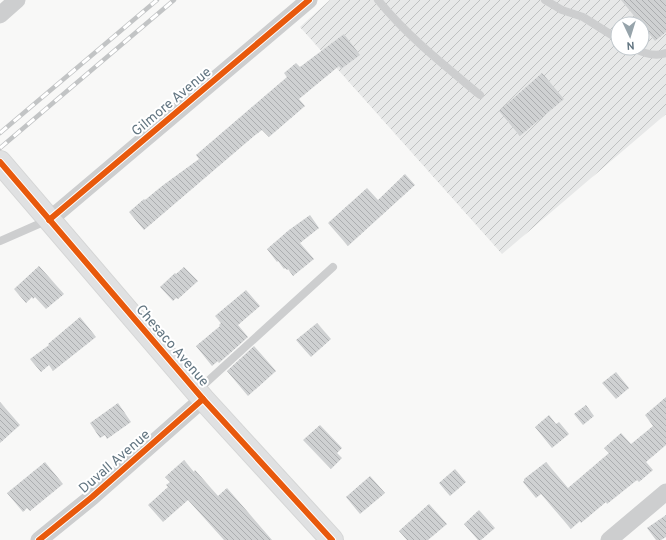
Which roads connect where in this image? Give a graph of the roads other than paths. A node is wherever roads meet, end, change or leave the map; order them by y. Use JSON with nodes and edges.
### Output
{"nodes":[{"id":1,"x":17,"y":0,"type":"edge"},
{"id":2,"x":309,"y":0,"type":"edge"},
{"id":3,"x":378,"y":0,"type":"edge"},
{"id":4,"x":545,"y":0,"type":"edge"},
{"id":5,"x":0,"y":15,"type":"edge"},
{"id":6,"x":610,"y":34,"type":"edge"},
{"id":7,"x":666,"y":53,"type":"edge"},
{"id":8,"x":650,"y":54,"type":"edge"},
{"id":9,"x":480,"y":95,"type":"dead end"},
{"id":10,"x":0,"y":162,"type":"edge"},
{"id":11,"x":44,"y":213,"type":"junction"},
{"id":12,"x":0,"y":241,"type":"edge"},
{"id":13,"x":333,"y":267,"type":"dead end"},
{"id":14,"x":200,"y":395,"type":"junction"},
{"id":15,"x":666,"y":492,"type":"edge"},
{"id":16,"x":38,"y":540,"type":"edge"},
{"id":17,"x":332,"y":540,"type":"edge"},
{"id":18,"x":610,"y":540,"type":"edge"}],
"edges":[{"from":1,"to":5,"type":"street"},
{"from":2,"to":11,"type":"street","name":"Gilmore Avenue"},
{"from":3,"to":9,"type":"lane"},
{"from":4,"to":6,"type":"lane"},
{"from":7,"to":8,"type":"lane"},
{"from":10,"to":11,"type":"street","name":"Chesaco Avenue"},
{"from":11,"to":12,"type":"lane"},
{"from":11,"to":14,"type":"street","name":"Chesaco Avenue"},
{"from":13,"to":14,"type":"lane"},
{"from":14,"to":16,"type":"street","name":"Duvall Avenue"},
{"from":14,"to":17,"type":"street","name":"Chesaco Avenue"},
{"from":15,"to":18,"type":"street"}]}
